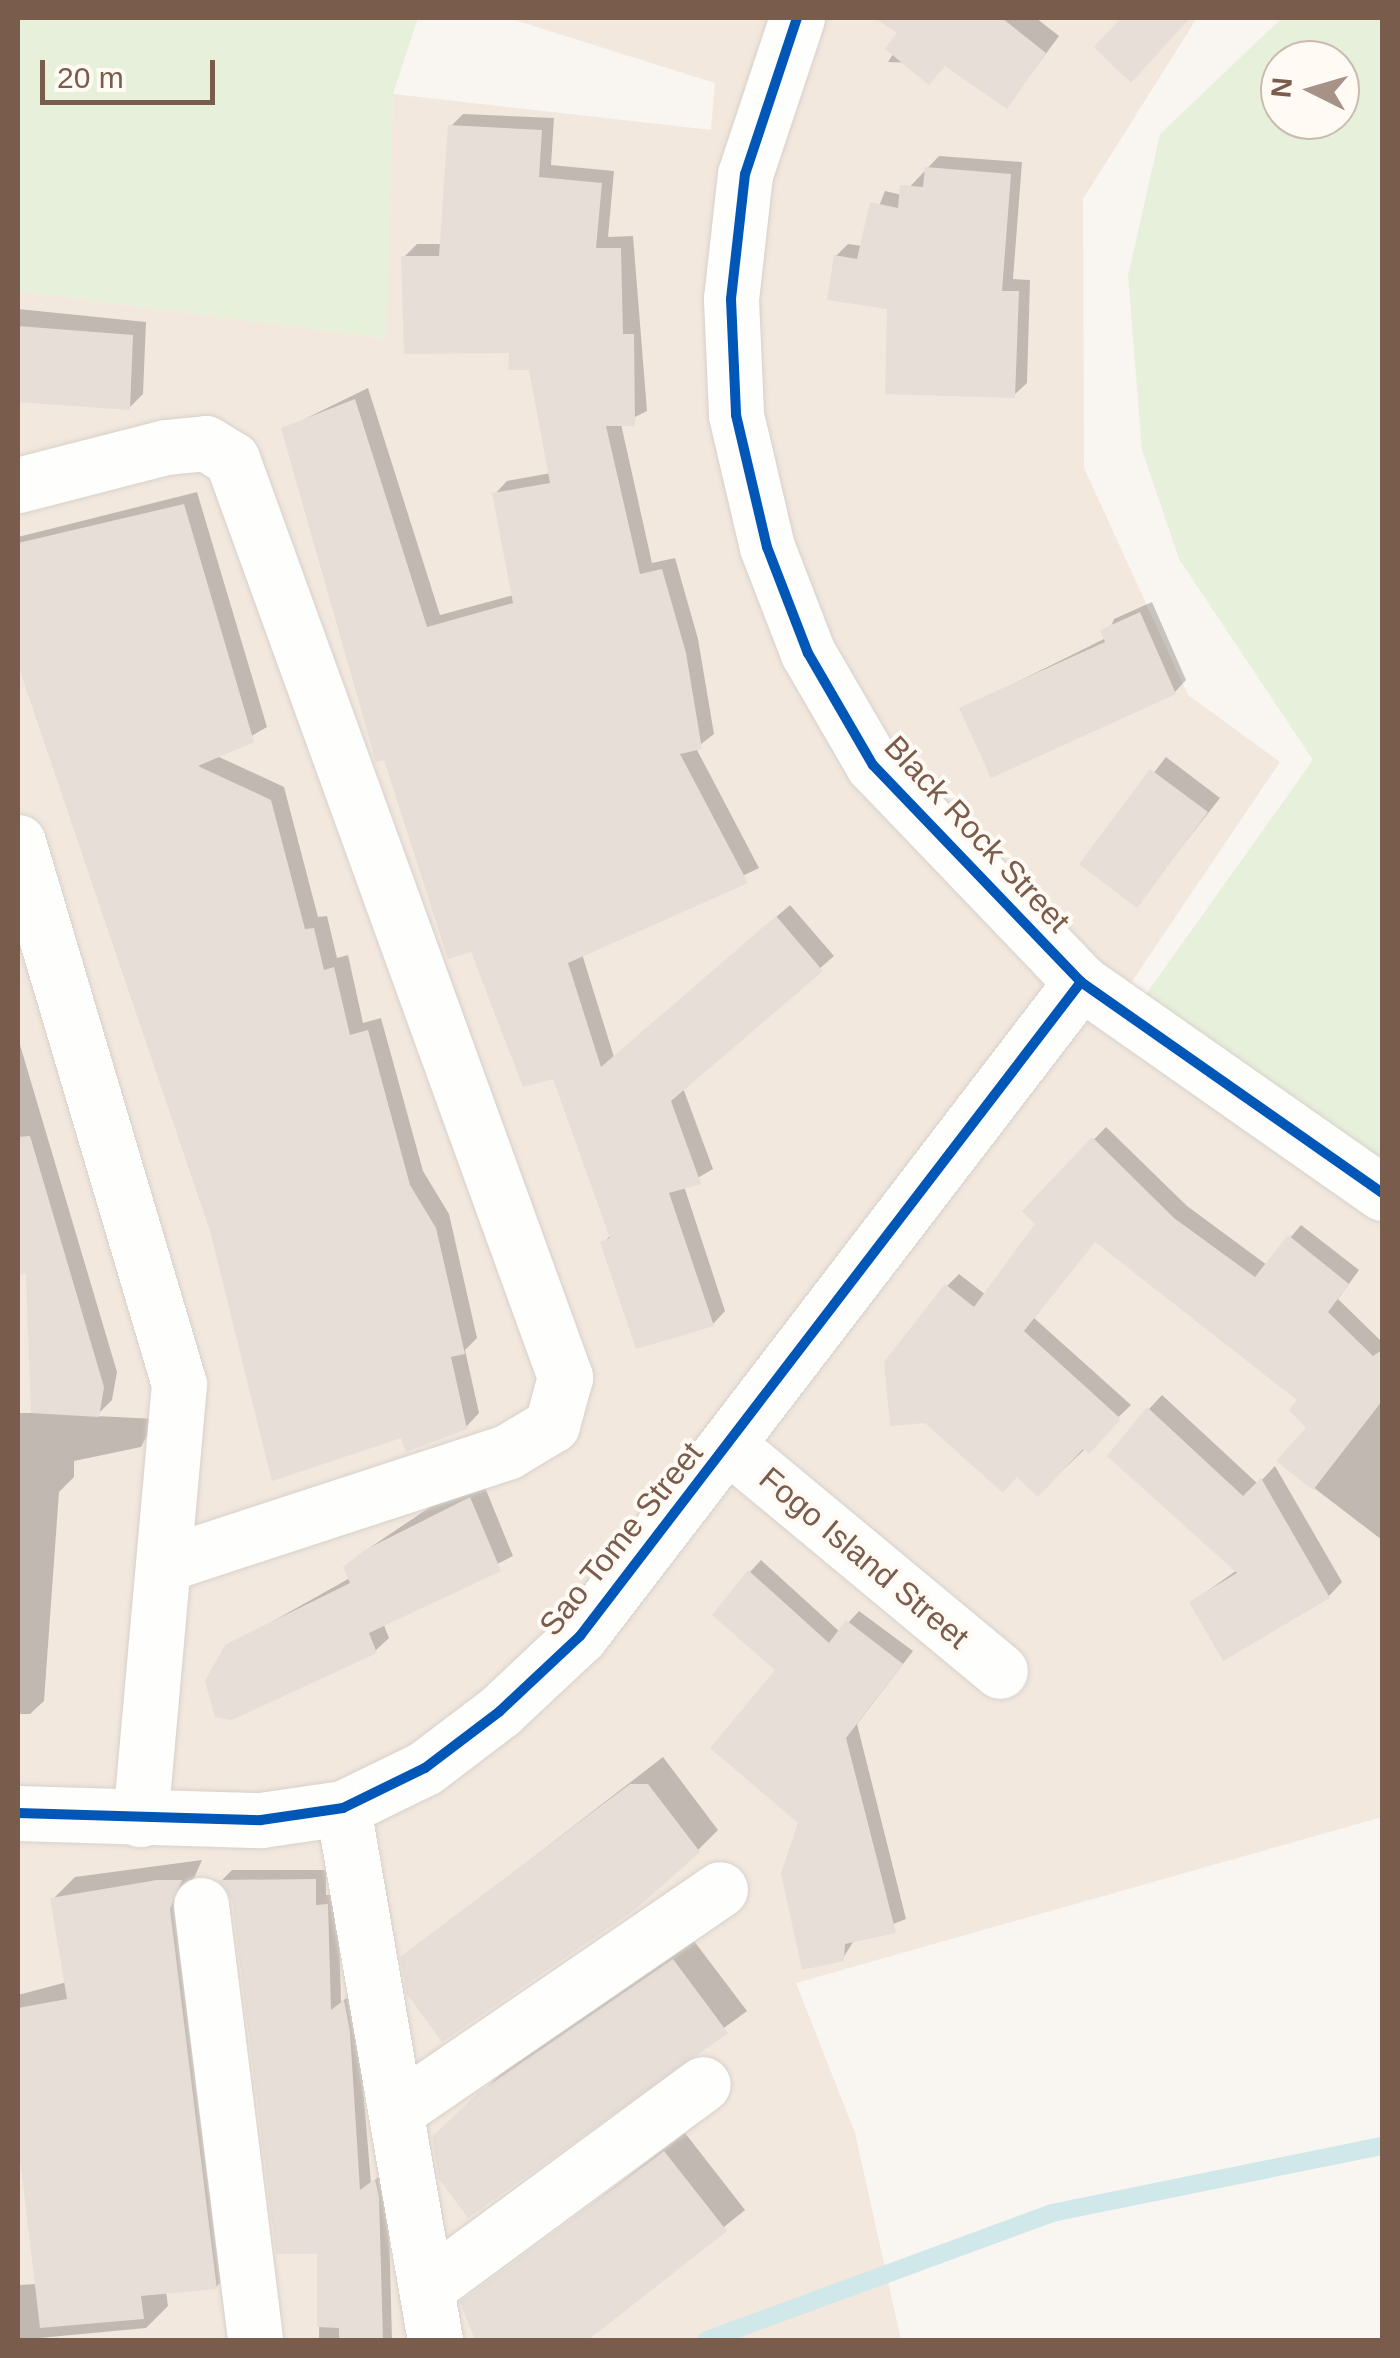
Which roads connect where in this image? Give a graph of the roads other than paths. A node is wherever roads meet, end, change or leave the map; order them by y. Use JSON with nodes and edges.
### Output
{"nodes":[{"id":1,"x":798,"y":18,"type":"edge"},
{"id":2,"x":18,"y":484,"type":"edge"},
{"id":3,"x":18,"y":842,"type":"edge"},
{"id":4,"x":1080,"y":982,"type":"junction"},
{"id":5,"x":1382,"y":1193,"type":"edge"},
{"id":6,"x":728,"y":1446,"type":"junction"},
{"id":7,"x":167,"y":1563,"type":"junction"},
{"id":8,"x":1000,"y":1671,"type":"dead end"},
{"id":9,"x":343,"y":1808,"type":"junction"},
{"id":10,"x":18,"y":1813,"type":"edge"},
{"id":11,"x":140,"y":1819,"type":"junction"},
{"id":12,"x":720,"y":1889,"type":"dead end"},
{"id":13,"x":201,"y":1905,"type":"dead end"},
{"id":14,"x":703,"y":2084,"type":"dead end"},
{"id":15,"x":399,"y":2109,"type":"junction"},
{"id":16,"x":429,"y":2286,"type":"junction"},
{"id":17,"x":254,"y":2340,"type":"edge"},
{"id":18,"x":434,"y":2340,"type":"edge"}],
"edges":[{"from":1,"to":4,"type":"street","name":"Black Rock Street"},
{"from":2,"to":7,"type":"street"},
{"from":3,"to":7,"type":"street"},
{"from":4,"to":5,"type":"street","name":"Black Rock Street"},
{"from":4,"to":6,"type":"street","name":"Sao Tome Street"},
{"from":6,"to":8,"type":"street","name":"Fogo Island Street"},
{"from":6,"to":9,"type":"street","name":"Sao Tome Street"},
{"from":7,"to":11,"type":"street"},
{"from":9,"to":11,"type":"street","name":"Sao Tome Street"},
{"from":9,"to":15,"type":"street"},
{"from":10,"to":11,"type":"street","name":"Sao Tome Street"},
{"from":12,"to":15,"type":"street"},
{"from":13,"to":17,"type":"street"},
{"from":14,"to":16,"type":"street"},
{"from":15,"to":16,"type":"street"},
{"from":16,"to":18,"type":"street"}]}
